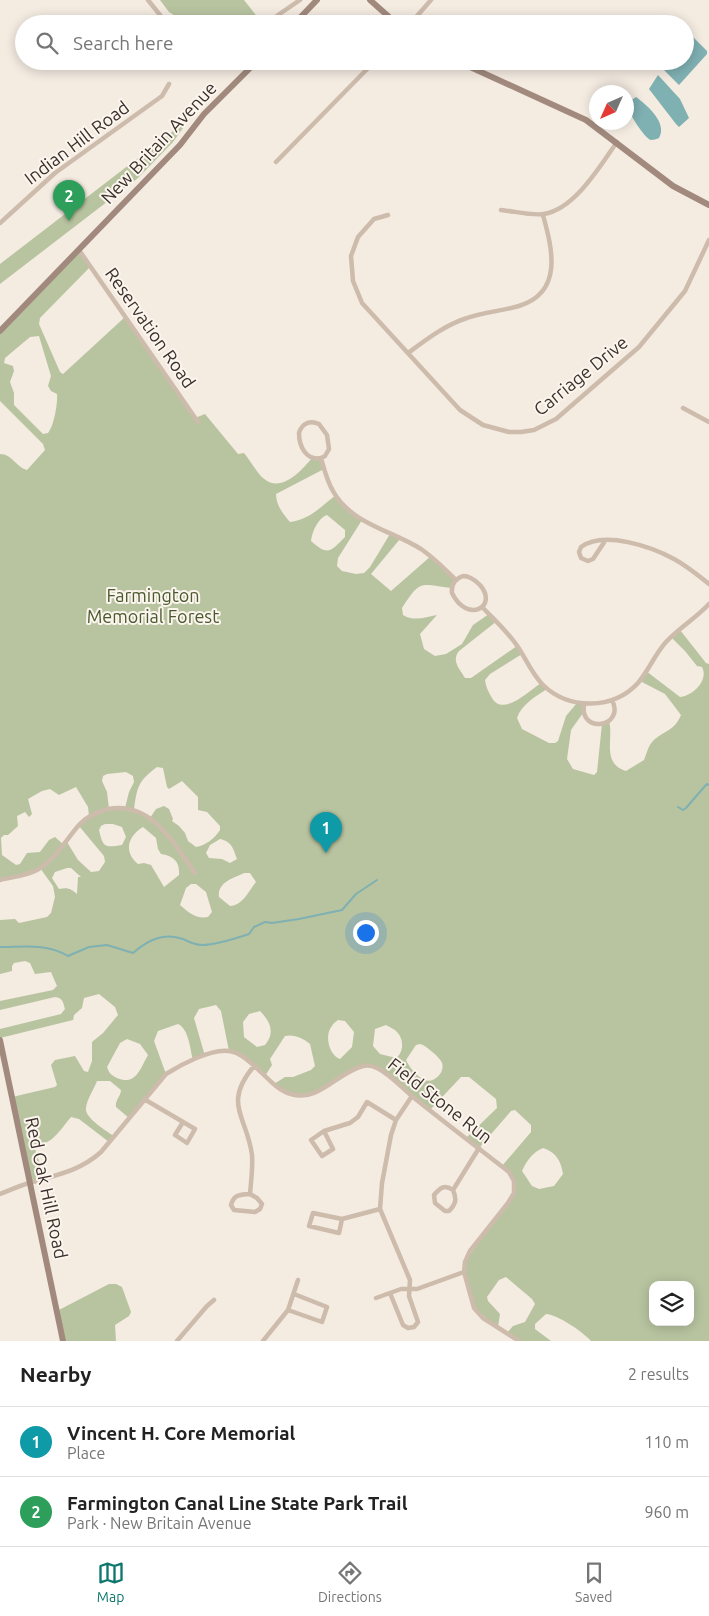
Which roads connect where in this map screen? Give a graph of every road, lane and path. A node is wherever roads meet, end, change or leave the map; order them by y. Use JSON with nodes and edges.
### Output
{"nodes":[{"id":1,"x":148,"y":0,"type":"edge"},
{"id":2,"x":300,"y":0,"type":"edge"},
{"id":3,"x":370,"y":0,"type":"edge"},
{"id":4,"x":431,"y":0,"type":"edge"},
{"id":5,"x":316,"y":1,"type":"edge"},
{"id":6,"x":160,"y":15,"type":"edge"},
{"id":7,"x":278,"y":15,"type":"edge"},
{"id":8,"x":303,"y":15,"type":"edge"},
{"id":9,"x":387,"y":15,"type":"edge"},
{"id":10,"x":418,"y":15,"type":"edge"},
{"id":11,"x":248,"y":70,"type":"edge"},
{"id":12,"x":366,"y":70,"type":"edge"},
{"id":13,"x":477,"y":70,"type":"edge"},
{"id":14,"x":169,"y":84,"type":"dead end"},
{"id":15,"x":617,"y":142,"type":"junction"},
{"id":16,"x":276,"y":162,"type":"dead end"},
{"id":17,"x":709,"y":205,"type":"edge"},
{"id":18,"x":501,"y":210,"type":"dead end"},
{"id":19,"x":388,"y":215,"type":"dead end"},
{"id":20,"x":543,"y":215,"type":"junction"},
{"id":21,"x":0,"y":223,"type":"edge"},
{"id":22,"x":709,"y":240,"type":"edge"},
{"id":23,"x":79,"y":250,"type":"junction"},
{"id":24,"x":0,"y":331,"type":"edge"},
{"id":25,"x":408,"y":353,"type":"junction"},
{"id":26,"x":683,"y":408,"type":"dead end"},
{"id":27,"x":198,"y":422,"type":"dead end"},
{"id":28,"x":709,"y":422,"type":"edge"},
{"id":29,"x":321,"y":458,"type":"junction"},
{"id":30,"x":605,"y":540,"type":"junction"},
{"id":31,"x":456,"y":580,"type":"junction"},
{"id":32,"x":709,"y":584,"type":"edge"},
{"id":33,"x":709,"y":604,"type":"edge"},
{"id":34,"x":482,"y":607,"type":"junction"},
{"id":35,"x":612,"y":700,"type":"junction"},
{"id":36,"x":584,"y":704,"type":"junction"},
{"id":37,"x":195,"y":873,"type":"dead end"},
{"id":38,"x":0,"y":880,"type":"edge"},
{"id":39,"x":0,"y":1040,"type":"edge"},
{"id":40,"x":254,"y":1066,"type":"junction"},
{"id":41,"x":412,"y":1096,"type":"junction"},
{"id":42,"x":144,"y":1099,"type":"junction"},
{"id":43,"x":396,"y":1120,"type":"junction"},
{"id":44,"x":183,"y":1122,"type":"junction"},
{"id":45,"x":324,"y":1131,"type":"junction"},
{"id":46,"x":479,"y":1148,"type":"junction"},
{"id":47,"x":30,"y":1183,"type":"junction"},
{"id":48,"x":452,"y":1190,"type":"junction"},
{"id":49,"x":0,"y":1194,"type":"edge"},
{"id":50,"x":250,"y":1194,"type":"junction"},
{"id":51,"x":380,"y":1209,"type":"junction"},
{"id":52,"x":342,"y":1219,"type":"junction"},
{"id":53,"x":464,"y":1272,"type":"junction"},
{"id":54,"x":298,"y":1280,"type":"dead end"},
{"id":55,"x":410,"y":1289,"type":"junction"},
{"id":56,"x":390,"y":1293,"type":"junction"},
{"id":57,"x":294,"y":1294,"type":"junction"},
{"id":58,"x":376,"y":1298,"type":"dead end"},
{"id":59,"x":214,"y":1300,"type":"dead end"},
{"id":60,"x":288,"y":1310,"type":"junction"},
{"id":61,"x":63,"y":1341,"type":"edge"},
{"id":62,"x":177,"y":1341,"type":"edge"},
{"id":63,"x":263,"y":1341,"type":"edge"},
{"id":64,"x":519,"y":1341,"type":"edge"}],
"edges":[{"from":1,"to":6,"type":"street"},
{"from":2,"to":7,"type":"street"},
{"from":3,"to":9,"type":"street"},
{"from":4,"to":10,"type":"street"},
{"from":5,"to":8,"type":"street"},
{"from":11,"to":23,"type":"street","name":"New Britain Avenue"},
{"from":12,"to":16,"type":"street"},
{"from":13,"to":15,"type":"street"},
{"from":14,"to":21,"type":"street","name":"Indian Hill Road"},
{"from":15,"to":17,"type":"street"},
{"from":15,"to":20,"type":"street"},
{"from":18,"to":20,"type":"street"},
{"from":19,"to":25,"type":"street","name":"Carriage Drive"},
{"from":20,"to":25,"type":"street"},
{"from":22,"to":25,"type":"street","name":"Carriage Drive"},
{"from":23,"to":24,"type":"street","name":"New Britain Avenue"},
{"from":23,"to":27,"type":"street","name":"Reservation Road"},
{"from":26,"to":28,"type":"street"},
{"from":29,"to":29,"type":"street"},
{"from":29,"to":31,"type":"street"},
{"from":30,"to":30,"type":"street"},
{"from":30,"to":32,"type":"street"},
{"from":31,"to":34,"type":"street"},
{"from":31,"to":34,"type":"street"},
{"from":33,"to":35,"type":"street"},
{"from":34,"to":36,"type":"street"},
{"from":35,"to":36,"type":"street"},
{"from":35,"to":36,"type":"street"},
{"from":37,"to":38,"type":"street"},
{"from":39,"to":47,"type":"street","name":"Red Oak Hill Road"},
{"from":40,"to":41,"type":"street","name":"Field Stone Run"},
{"from":40,"to":42,"type":"street","name":"Field Stone Run"},
{"from":40,"to":50,"type":"street"},
{"from":41,"to":43,"type":"street"},
{"from":41,"to":46,"type":"street","name":"Field Stone Run"},
{"from":42,"to":44,"type":"street"},
{"from":42,"to":47,"type":"street","name":"Field Stone Run"},
{"from":43,"to":45,"type":"street"},
{"from":43,"to":51,"type":"street"},
{"from":44,"to":44,"type":"street"},
{"from":45,"to":45,"type":"street"},
{"from":46,"to":48,"type":"street"},
{"from":46,"to":53,"type":"street","name":"Field Stone Run"},
{"from":47,"to":49,"type":"street","name":"Field Stone Run"},
{"from":47,"to":61,"type":"street","name":"Red Oak Hill Road"},
{"from":48,"to":48,"type":"street"},
{"from":50,"to":50,"type":"street"},
{"from":51,"to":52,"type":"street"},
{"from":51,"to":55,"type":"street"},
{"from":52,"to":52,"type":"street"},
{"from":53,"to":55,"type":"street"},
{"from":53,"to":64,"type":"street"},
{"from":54,"to":57,"type":"street"},
{"from":55,"to":56,"type":"street"},
{"from":55,"to":56,"type":"street"},
{"from":56,"to":58,"type":"street"},
{"from":57,"to":60,"type":"street"},
{"from":57,"to":60,"type":"street"},
{"from":59,"to":62,"type":"street"},
{"from":60,"to":63,"type":"street"}]}
